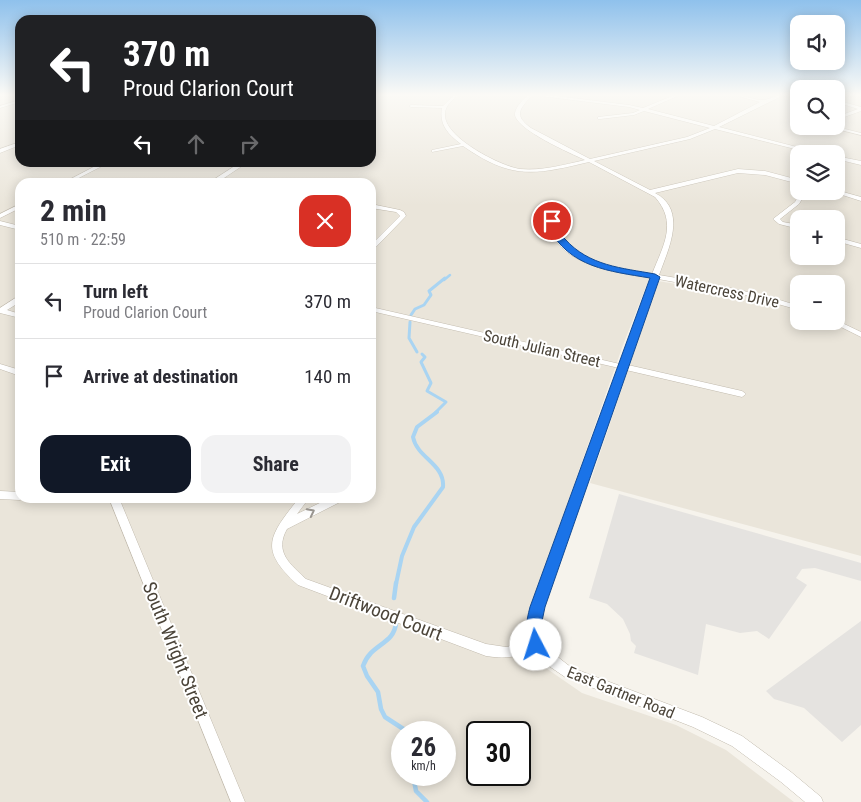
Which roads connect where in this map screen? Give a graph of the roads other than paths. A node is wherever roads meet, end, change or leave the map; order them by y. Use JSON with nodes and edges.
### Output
{"nodes":[{"id":1,"x":449,"y":131,"type":"edge"},
{"id":2,"x":534,"y":131,"type":"edge"},
{"id":3,"x":704,"y":131,"type":"edge"},
{"id":4,"x":732,"y":131,"type":"edge"},
{"id":5,"x":465,"y":144,"type":"junction"},
{"id":6,"x":15,"y":145,"type":"edge"},
{"id":7,"x":790,"y":146,"type":"edge"},
{"id":8,"x":0,"y":151,"type":"edge"},
{"id":9,"x":434,"y":151,"type":"dead end"},
{"id":10,"x":845,"y":159,"type":"edge"},
{"id":11,"x":590,"y":161,"type":"junction"},
{"id":12,"x":861,"y":163,"type":"edge"},
{"id":13,"x":98,"y":167,"type":"edge"},
{"id":14,"x":238,"y":167,"type":"edge"},
{"id":15,"x":76,"y":178,"type":"edge"},
{"id":16,"x":220,"y":178,"type":"edge"},
{"id":17,"x":790,"y":180,"type":"edge"},
{"id":18,"x":650,"y":192,"type":"junction"},
{"id":19,"x":845,"y":194,"type":"edge"},
{"id":20,"x":861,"y":199,"type":"edge"},
{"id":21,"x":799,"y":200,"type":"edge"},
{"id":22,"x":376,"y":207,"type":"edge"},
{"id":23,"x":15,"y":208,"type":"edge"},
{"id":24,"x":0,"y":216,"type":"edge"},
{"id":25,"x":552,"y":221,"type":"dead end"},
{"id":26,"x":0,"y":223,"type":"edge"},
{"id":27,"x":790,"y":225,"type":"edge"},
{"id":28,"x":15,"y":227,"type":"edge"},
{"id":29,"x":845,"y":241,"type":"edge"},
{"id":30,"x":376,"y":244,"type":"edge"},
{"id":31,"x":861,"y":246,"type":"edge"},
{"id":32,"x":655,"y":277,"type":"junction"},
{"id":33,"x":15,"y":302,"type":"edge"},
{"id":34,"x":790,"y":305,"type":"edge"},
{"id":35,"x":376,"y":310,"type":"edge"},
{"id":36,"x":1,"y":311,"type":"edge"},
{"id":37,"x":15,"y":315,"type":"edge"},
{"id":38,"x":845,"y":327,"type":"edge"},
{"id":39,"x":861,"y":335,"type":"edge"},
{"id":40,"x":0,"y":366,"type":"edge"},
{"id":41,"x":623,"y":366,"type":"junction"},
{"id":42,"x":15,"y":371,"type":"edge"},
{"id":43,"x":742,"y":394,"type":"dead end"},
{"id":44,"x":0,"y":495,"type":"edge"},
{"id":45,"x":15,"y":496,"type":"edge"},
{"id":46,"x":116,"y":503,"type":"edge"},
{"id":47,"x":300,"y":503,"type":"edge"},
{"id":48,"x":328,"y":503,"type":"edge"},
{"id":49,"x":284,"y":526,"type":"junction"},
{"id":50,"x":536,"y":645,"type":"junction"},
{"id":51,"x":238,"y":802,"type":"edge"},
{"id":52,"x":816,"y":802,"type":"edge"}],
"edges":[{"from":1,"to":5,"type":"street"},
{"from":2,"to":11,"type":"street"},
{"from":3,"to":11,"type":"street"},
{"from":4,"to":7,"type":"street"},
{"from":5,"to":9,"type":"street"},
{"from":5,"to":11,"type":"street"},
{"from":6,"to":8,"type":"street"},
{"from":10,"to":12,"type":"street"},
{"from":11,"to":18,"type":"street"},
{"from":13,"to":15,"type":"street"},
{"from":14,"to":16,"type":"street"},
{"from":17,"to":18,"type":"street"},
{"from":18,"to":32,"type":"street"},
{"from":19,"to":20,"type":"street"},
{"from":21,"to":27,"type":"street"},
{"from":22,"to":30,"type":"street"},
{"from":23,"to":24,"type":"street"},
{"from":25,"to":32,"type":"street","name":"Watercress Drive"},
{"from":26,"to":28,"type":"street"},
{"from":29,"to":31,"type":"street"},
{"from":32,"to":34,"type":"street","name":"Watercress Drive"},
{"from":32,"to":41,"type":"street"},
{"from":33,"to":36,"type":"street"},
{"from":35,"to":41,"type":"street","name":"South Julian Street"},
{"from":36,"to":37,"type":"street"},
{"from":38,"to":39,"type":"street"},
{"from":40,"to":42,"type":"street"},
{"from":41,"to":43,"type":"street","name":"South Julian Street"},
{"from":41,"to":50,"type":"street"},
{"from":44,"to":45,"type":"street"},
{"from":46,"to":51,"type":"street","name":"South Wright Street"},
{"from":47,"to":49,"type":"street","name":"Driftwood Court"},
{"from":49,"to":48,"type":"street","one_way":true},
{"from":49,"to":50,"type":"street","name":"Driftwood Court"},
{"from":50,"to":52,"type":"street","name":"East Gartner Road"}]}
